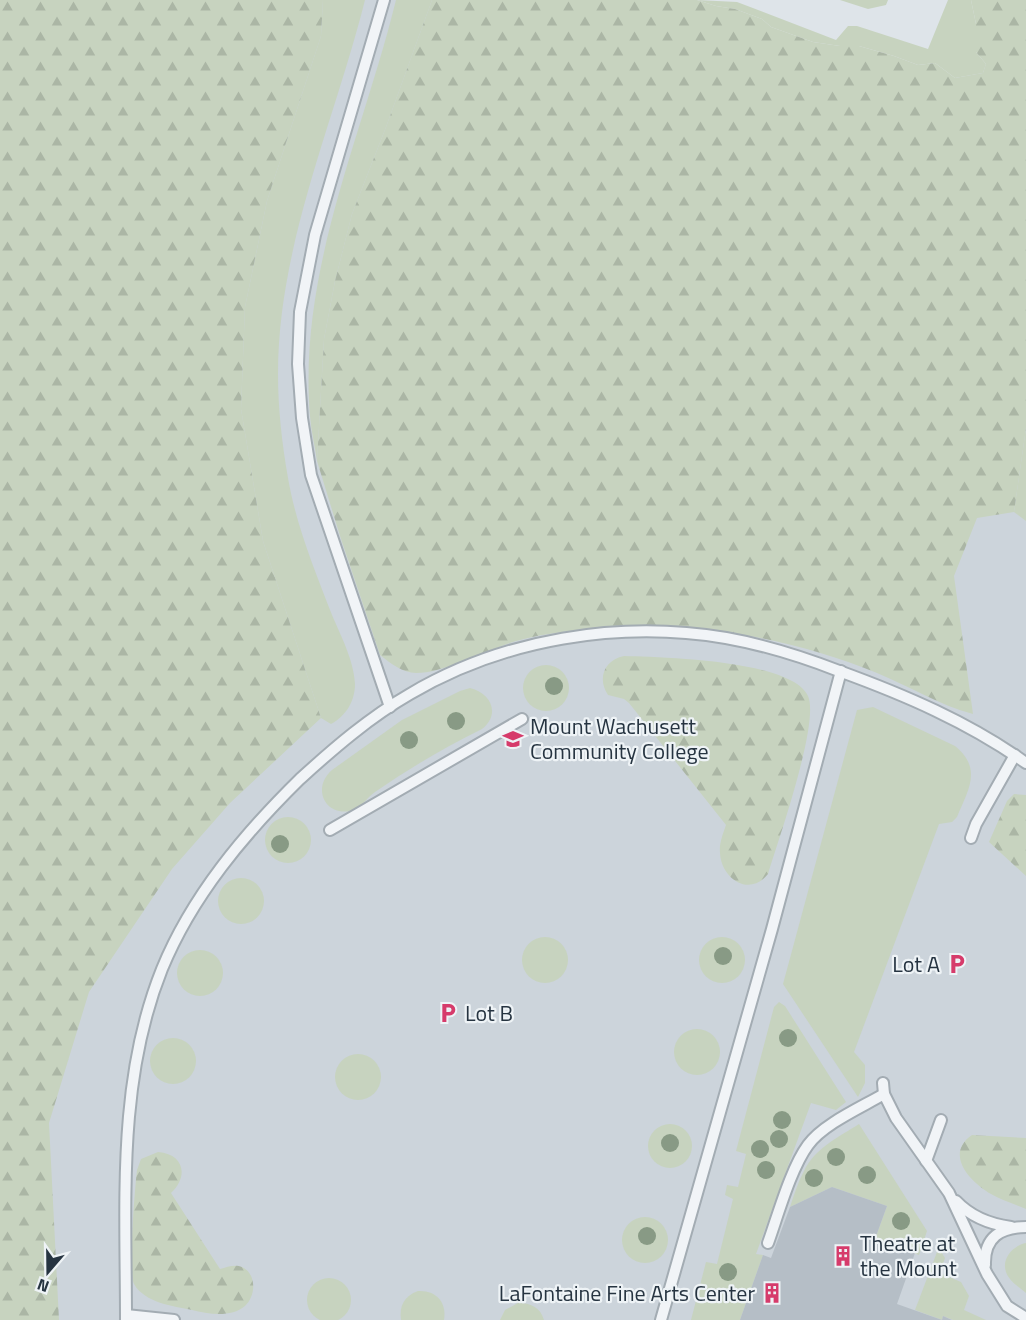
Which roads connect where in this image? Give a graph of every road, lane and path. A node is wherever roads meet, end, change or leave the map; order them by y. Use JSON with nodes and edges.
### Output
{"nodes":[{"id":1,"x":384,"y":0,"type":"edge"},
{"id":2,"x":841,"y":671,"type":"junction"},
{"id":3,"x":390,"y":707,"type":"junction"},
{"id":4,"x":522,"y":719,"type":"dead end"},
{"id":5,"x":1015,"y":755,"type":"junction"},
{"id":6,"x":1026,"y":762,"type":"edge"},
{"id":7,"x":330,"y":830,"type":"dead end"},
{"id":8,"x":971,"y":838,"type":"dead end"},
{"id":9,"x":941,"y":1119,"type":"dead end"},
{"id":10,"x":926,"y":1161,"type":"junction"},
{"id":11,"x":949,"y":1193,"type":"junction"},
{"id":12,"x":1011,"y":1227,"type":"junction"},
{"id":13,"x":1026,"y":1227,"type":"edge"},
{"id":14,"x":768,"y":1243,"type":"dead end"},
{"id":15,"x":987,"y":1274,"type":"junction"},
{"id":16,"x":126,"y":1317,"type":"edge"},
{"id":17,"x":1026,"y":1318,"type":"edge"},
{"id":18,"x":174,"y":1320,"type":"edge"},
{"id":19,"x":661,"y":1320,"type":"edge"}],
"edges":[{"from":1,"to":3,"type":"lane"},
{"from":2,"to":3,"type":"lane"},
{"from":2,"to":5,"type":"lane"},
{"from":2,"to":19,"type":"lane"},
{"from":3,"to":16,"type":"lane"},
{"from":4,"to":7,"type":"lane"},
{"from":5,"to":6,"type":"lane"},
{"from":5,"to":8,"type":"lane"},
{"from":9,"to":10,"type":"lane"},
{"from":10,"to":11,"type":"lane"},
{"from":10,"to":14,"type":"lane"},
{"from":11,"to":12,"type":"lane"},
{"from":11,"to":15,"type":"lane"},
{"from":12,"to":13,"type":"lane"},
{"from":12,"to":15,"type":"lane"},
{"from":15,"to":17,"type":"lane"},
{"from":16,"to":18,"type":"lane"}]}
